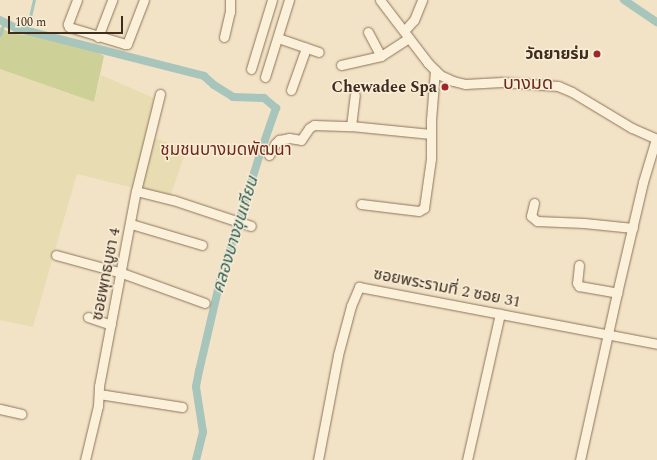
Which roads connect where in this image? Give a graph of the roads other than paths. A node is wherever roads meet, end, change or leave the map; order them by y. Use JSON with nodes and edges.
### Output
{"nodes":[{"id":1,"x":77,"y":0,"type":"edge"},
{"id":2,"x":112,"y":0,"type":"edge"},
{"id":3,"x":144,"y":0,"type":"edge"},
{"id":4,"x":230,"y":0,"type":"edge"},
{"id":5,"x":272,"y":0,"type":"edge"},
{"id":6,"x":289,"y":0,"type":"edge"},
{"id":7,"x":380,"y":0,"type":"edge"},
{"id":8,"x":422,"y":0,"type":"edge"},
{"id":9,"x":368,"y":32,"type":"dead end"},
{"id":10,"x":406,"y":35,"type":"junction"},
{"id":11,"x":98,"y":37,"type":"junction"},
{"id":12,"x":224,"y":37,"type":"dead end"},
{"id":13,"x":278,"y":38,"type":"junction"},
{"id":14,"x":306,"y":48,"type":"junction"},
{"id":15,"x":319,"y":52,"type":"dead end"},
{"id":16,"x":381,"y":56,"type":"junction"},
{"id":17,"x":341,"y":65,"type":"dead end"},
{"id":18,"x":251,"y":69,"type":"dead end"},
{"id":19,"x":435,"y":70,"type":"junction"},
{"id":20,"x":265,"y":76,"type":"dead end"},
{"id":21,"x":291,"y":90,"type":"dead end"},
{"id":22,"x":160,"y":94,"type":"dead end"},
{"id":23,"x":355,"y":95,"type":"dead end"},
{"id":24,"x":351,"y":126,"type":"junction"},
{"id":25,"x":431,"y":134,"type":"junction"},
{"id":26,"x":656,"y":139,"type":"edge"},
{"id":27,"x":269,"y":155,"type":"dead end"},
{"id":28,"x":136,"y":191,"type":"junction"},
{"id":29,"x":534,"y":203,"type":"dead end"},
{"id":30,"x":361,"y":204,"type":"dead end"},
{"id":31,"x":131,"y":224,"type":"junction"},
{"id":32,"x":249,"y":225,"type":"dead end"},
{"id":33,"x":633,"y":228,"type":"junction"},
{"id":34,"x":202,"y":245,"type":"dead end"},
{"id":35,"x":56,"y":255,"type":"dead end"},
{"id":36,"x":579,"y":265,"type":"dead end"},
{"id":37,"x":122,"y":273,"type":"junction"},
{"id":38,"x":617,"y":293,"type":"junction"},
{"id":39,"x":205,"y":303,"type":"dead end"},
{"id":40,"x":500,"y":314,"type":"junction"},
{"id":41,"x":88,"y":317,"type":"dead end"},
{"id":42,"x":111,"y":325,"type":"junction"},
{"id":43,"x":608,"y":335,"type":"junction"},
{"id":44,"x":657,"y":344,"type":"edge"},
{"id":45,"x":99,"y":394,"type":"junction"},
{"id":46,"x":182,"y":407,"type":"dead end"},
{"id":47,"x":0,"y":409,"type":"edge"},
{"id":48,"x":21,"y":414,"type":"dead end"},
{"id":49,"x":85,"y":460,"type":"edge"},
{"id":50,"x":318,"y":460,"type":"edge"},
{"id":51,"x":466,"y":460,"type":"edge"},
{"id":52,"x":580,"y":460,"type":"edge"}],
"edges":[{"from":1,"to":11,"type":"street"},
{"from":2,"to":11,"type":"street"},
{"from":3,"to":11,"type":"street"},
{"from":4,"to":12,"type":"street"},
{"from":5,"to":18,"type":"street"},
{"from":6,"to":13,"type":"street"},
{"from":7,"to":10,"type":"street"},
{"from":8,"to":10,"type":"street"},
{"from":9,"to":16,"type":"street"},
{"from":10,"to":16,"type":"street"},
{"from":10,"to":19,"type":"street"},
{"from":13,"to":14,"type":"street"},
{"from":13,"to":20,"type":"street"},
{"from":14,"to":15,"type":"street"},
{"from":14,"to":21,"type":"street"},
{"from":16,"to":17,"type":"street"},
{"from":19,"to":25,"type":"street"},
{"from":19,"to":26,"type":"street"},
{"from":22,"to":28,"type":"street","name":"ซอยพุทธบูชา 4"},
{"from":23,"to":24,"type":"street"},
{"from":24,"to":25,"type":"street"},
{"from":24,"to":27,"type":"street"},
{"from":25,"to":30,"type":"street"},
{"from":26,"to":33,"type":"street"},
{"from":28,"to":31,"type":"street","name":"ซอยพุทธบูชา 4"},
{"from":28,"to":32,"type":"street"},
{"from":29,"to":33,"type":"street"},
{"from":31,"to":34,"type":"street"},
{"from":31,"to":37,"type":"street","name":"ซอยพุทธบูชา 4"},
{"from":33,"to":38,"type":"street"},
{"from":35,"to":37,"type":"street"},
{"from":36,"to":38,"type":"street"},
{"from":37,"to":39,"type":"street"},
{"from":37,"to":42,"type":"street","name":"ซอยพุทธบูชา 4"},
{"from":38,"to":43,"type":"street"},
{"from":40,"to":43,"type":"street","name":"ซอยพระรามที่ 2 ซอย 31"},
{"from":40,"to":50,"type":"street","name":"ซอยพระรามที่ 2 ซอย 31"},
{"from":40,"to":51,"type":"street"},
{"from":41,"to":42,"type":"street"},
{"from":42,"to":45,"type":"street","name":"ซอยพุทธบูชา 4"},
{"from":43,"to":44,"type":"street","name":"ซอยพระรามที่ 2 ซอย 31"},
{"from":43,"to":52,"type":"street"},
{"from":45,"to":46,"type":"street"},
{"from":45,"to":49,"type":"street","name":"ซอยพุทธบูชา 4"},
{"from":47,"to":48,"type":"street"}]}
